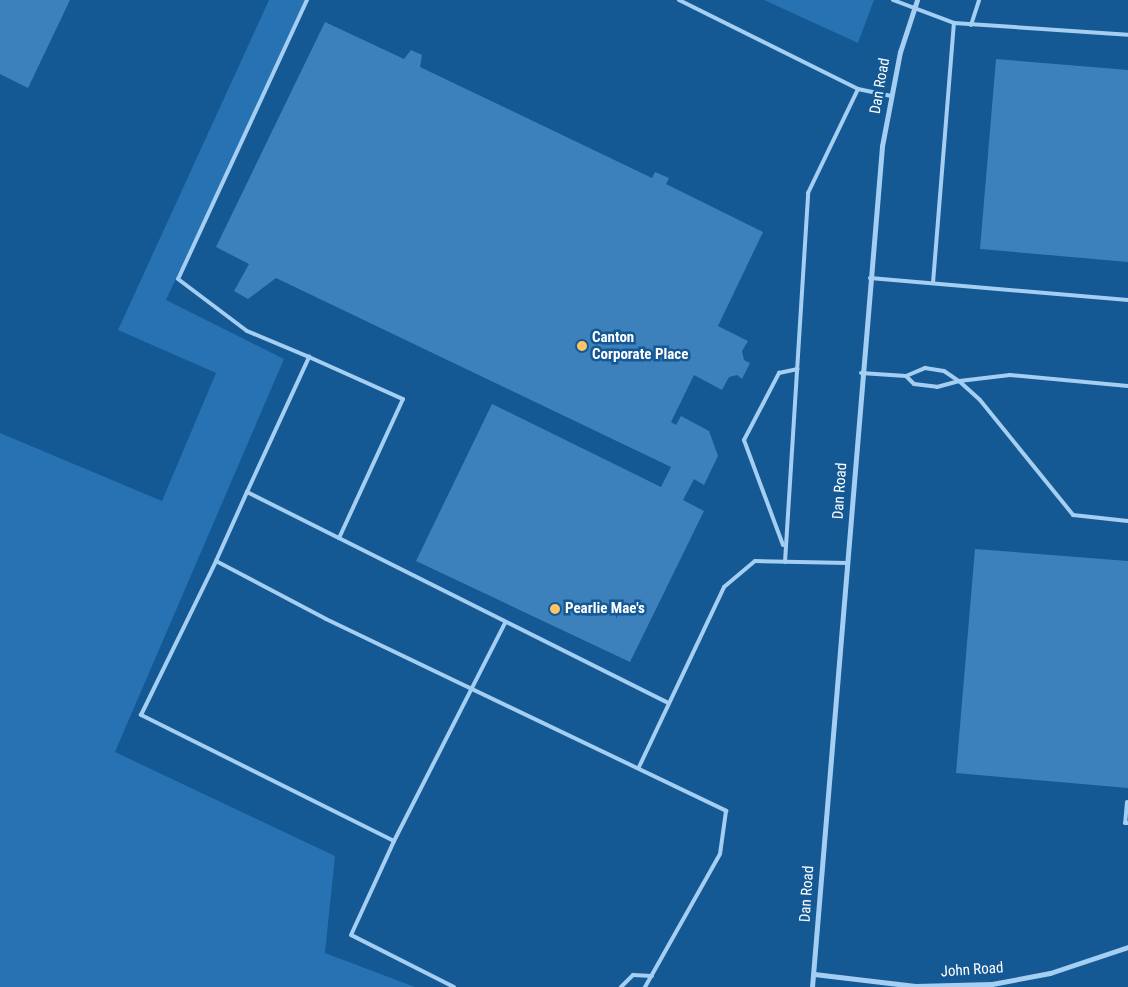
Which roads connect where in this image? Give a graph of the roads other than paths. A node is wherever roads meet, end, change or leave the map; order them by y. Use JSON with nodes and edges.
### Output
{"nodes":[{"id":1,"x":307,"y":0,"type":"edge"},
{"id":2,"x":679,"y":0,"type":"edge"},
{"id":3,"x":893,"y":0,"type":"edge"},
{"id":4,"x":917,"y":0,"type":"edge"},
{"id":5,"x":979,"y":0,"type":"edge"},
{"id":6,"x":913,"y":10,"type":"junction"},
{"id":7,"x":954,"y":23,"type":"junction"},
{"id":8,"x":970,"y":25,"type":"junction"},
{"id":9,"x":1128,"y":35,"type":"edge"},
{"id":10,"x":858,"y":89,"type":"junction"},
{"id":11,"x":891,"y":96,"type":"junction"},
{"id":12,"x":870,"y":278,"type":"junction"},
{"id":13,"x":933,"y":283,"type":"junction"},
{"id":14,"x":1128,"y":300,"type":"edge"},
{"id":15,"x":309,"y":357,"type":"junction"},
{"id":16,"x":798,"y":369,"type":"junction"},
{"id":17,"x":861,"y":373,"type":"junction"},
{"id":18,"x":906,"y":376,"type":"junction"},
{"id":19,"x":958,"y":381,"type":"junction"},
{"id":20,"x":1128,"y":386,"type":"edge"},
{"id":21,"x":247,"y":492,"type":"junction"},
{"id":22,"x":1128,"y":521,"type":"edge"},
{"id":23,"x":339,"y":538,"type":"junction"},
{"id":24,"x":785,"y":548,"type":"junction"},
{"id":25,"x":216,"y":561,"type":"junction"},
{"id":26,"x":786,"y":562,"type":"junction"},
{"id":27,"x":848,"y":563,"type":"junction"},
{"id":28,"x":505,"y":623,"type":"junction"},
{"id":29,"x":472,"y":687,"type":"junction"},
{"id":30,"x":668,"y":704,"type":"junction"},
{"id":31,"x":639,"y":768,"type":"junction"},
{"id":32,"x":1127,"y":802,"type":"edge"},
{"id":33,"x":1128,"y":824,"type":"edge"},
{"id":34,"x":394,"y":841,"type":"junction"},
{"id":35,"x":1128,"y":947,"type":"edge"},
{"id":36,"x":814,"y":974,"type":"junction"},
{"id":37,"x":652,"y":976,"type":"junction"},
{"id":38,"x":454,"y":987,"type":"edge"},
{"id":39,"x":621,"y":987,"type":"edge"},
{"id":40,"x":645,"y":987,"type":"edge"},
{"id":41,"x":812,"y":987,"type":"edge"}],
"edges":[{"from":1,"to":15,"type":"lane"},
{"from":2,"to":10,"type":"lane"},
{"from":3,"to":6,"type":"lane"},
{"from":4,"to":6,"type":"street","name":"Dan Road"},
{"from":5,"to":8,"type":"lane"},
{"from":6,"to":7,"type":"lane"},
{"from":6,"to":11,"type":"street","name":"Dan Road"},
{"from":7,"to":8,"type":"lane"},
{"from":7,"to":13,"type":"lane"},
{"from":8,"to":9,"type":"lane"},
{"from":10,"to":11,"type":"lane"},
{"from":10,"to":16,"type":"lane"},
{"from":11,"to":12,"type":"street","name":"Dan Road"},
{"from":12,"to":13,"type":"lane"},
{"from":12,"to":17,"type":"street","name":"Dan Road"},
{"from":13,"to":14,"type":"lane"},
{"from":15,"to":21,"type":"lane"},
{"from":15,"to":23,"type":"lane"},
{"from":16,"to":24,"type":"lane"},
{"from":16,"to":24,"type":"lane"},
{"from":17,"to":18,"type":"lane"},
{"from":17,"to":27,"type":"street","name":"Dan Road"},
{"from":18,"to":19,"type":"lane"},
{"from":18,"to":19,"type":"lane"},
{"from":19,"to":20,"type":"lane"},
{"from":19,"to":22,"type":"lane"},
{"from":21,"to":23,"type":"lane"},
{"from":21,"to":25,"type":"lane"},
{"from":23,"to":28,"type":"lane"},
{"from":24,"to":26,"type":"lane"},
{"from":25,"to":29,"type":"lane"},
{"from":25,"to":34,"type":"lane"},
{"from":26,"to":27,"type":"lane"},
{"from":26,"to":30,"type":"lane"},
{"from":27,"to":36,"type":"street","name":"Dan Road"},
{"from":28,"to":29,"type":"lane"},
{"from":28,"to":30,"type":"lane"},
{"from":29,"to":31,"type":"lane"},
{"from":29,"to":34,"type":"lane"},
{"from":30,"to":31,"type":"lane"},
{"from":31,"to":37,"type":"lane"},
{"from":32,"to":33,"type":"lane"},
{"from":34,"to":38,"type":"lane"},
{"from":35,"to":36,"type":"street","name":"John Road"},
{"from":36,"to":41,"type":"street","name":"Dan Road"},
{"from":37,"to":39,"type":"lane"},
{"from":37,"to":40,"type":"lane"}]}
